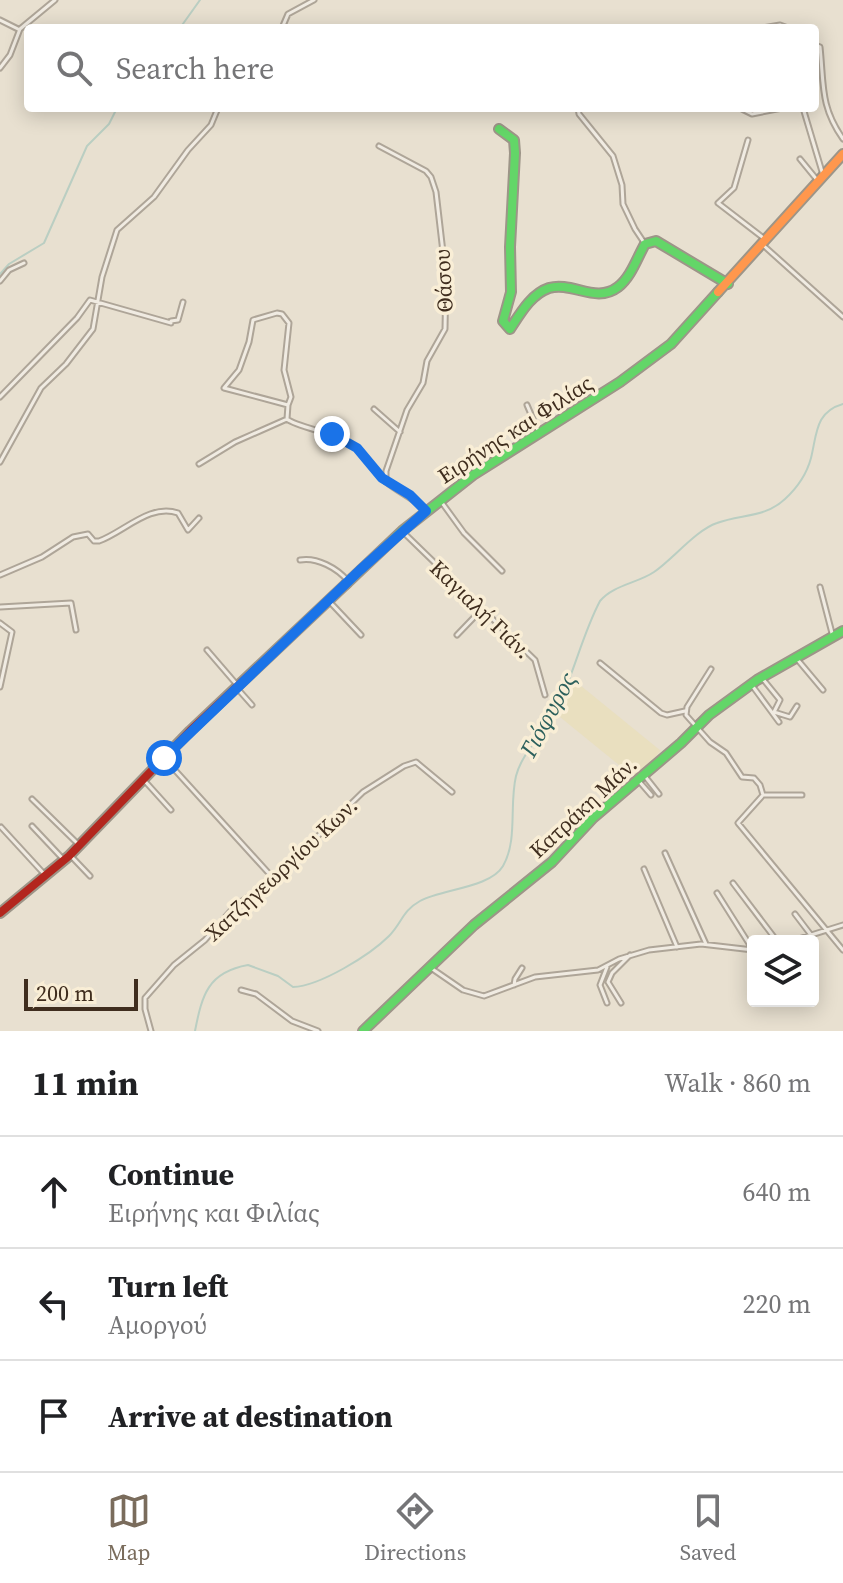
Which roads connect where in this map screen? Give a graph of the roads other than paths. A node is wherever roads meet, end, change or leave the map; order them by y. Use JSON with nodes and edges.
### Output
{"nodes":[{"id":1,"x":55,"y":0,"type":"edge"},
{"id":2,"x":314,"y":0,"type":"edge"},
{"id":3,"x":0,"y":20,"type":"edge"},
{"id":4,"x":26,"y":24,"type":"edge"},
{"id":5,"x":284,"y":24,"type":"edge"},
{"id":6,"x":24,"y":26,"type":"edge"},
{"id":7,"x":20,"y":29,"type":"junction"},
{"id":8,"x":819,"y":47,"type":"edge"},
{"id":9,"x":0,"y":68,"type":"edge"},
{"id":10,"x":216,"y":112,"type":"edge"},
{"id":11,"x":579,"y":112,"type":"edge"},
{"id":12,"x":804,"y":112,"type":"edge"},
{"id":13,"x":499,"y":129,"type":"dead end"},
{"id":14,"x":843,"y":139,"type":"edge"},
{"id":15,"x":748,"y":140,"type":"dead end"},
{"id":16,"x":379,"y":146,"type":"dead end"},
{"id":17,"x":843,"y":154,"type":"edge"},
{"id":18,"x":800,"y":159,"type":"dead end"},
{"id":19,"x":821,"y":178,"type":"junction"},
{"id":20,"x":764,"y":242,"type":"junction"},
{"id":21,"x":645,"y":244,"type":"junction"},
{"id":22,"x":24,"y":263,"type":"dead end"},
{"id":23,"x":0,"y":281,"type":"edge"},
{"id":24,"x":728,"y":284,"type":"junction"},
{"id":25,"x":98,"y":301,"type":"junction"},
{"id":26,"x":183,"y":302,"type":"dead end"},
{"id":27,"x":843,"y":317,"type":"edge"},
{"id":28,"x":0,"y":397,"type":"edge"},
{"id":29,"x":288,"y":405,"type":"junction"},
{"id":30,"x":527,"y":405,"type":"dead end"},
{"id":31,"x":374,"y":409,"type":"dead end"},
{"id":32,"x":287,"y":419,"type":"junction"},
{"id":33,"x":400,"y":432,"type":"junction"},
{"id":34,"x":539,"y":433,"type":"junction"},
{"id":35,"x":0,"y":462,"type":"edge"},
{"id":36,"x":199,"y":464,"type":"dead end"},
{"id":37,"x":386,"y":482,"type":"junction"},
{"id":38,"x":440,"y":500,"type":"junction"},
{"id":39,"x":426,"y":511,"type":"junction"},
{"id":40,"x":199,"y":518,"type":"dead end"},
{"id":41,"x":402,"y":531,"type":"junction"},
{"id":42,"x":300,"y":560,"type":"dead end"},
{"id":43,"x":502,"y":571,"type":"dead end"},
{"id":44,"x":0,"y":575,"type":"edge"},
{"id":45,"x":348,"y":581,"type":"junction"},
{"id":46,"x":820,"y":587,"type":"dead end"},
{"id":47,"x":328,"y":600,"type":"junction"},
{"id":48,"x":0,"y":607,"type":"edge"},
{"id":49,"x":482,"y":609,"type":"junction"},
{"id":50,"x":0,"y":623,"type":"edge"},
{"id":51,"x":76,"y":630,"type":"dead end"},
{"id":52,"x":843,"y":631,"type":"edge"},
{"id":53,"x":361,"y":635,"type":"dead end"},
{"id":54,"x":457,"y":635,"type":"dead end"},
{"id":55,"x":833,"y":637,"type":"junction"},
{"id":56,"x":207,"y":650,"type":"dead end"},
{"id":57,"x":797,"y":659,"type":"junction"},
{"id":58,"x":600,"y":663,"type":"dead end"},
{"id":59,"x":711,"y":669,"type":"dead end"},
{"id":60,"x":762,"y":678,"type":"junction"},
{"id":61,"x":751,"y":684,"type":"junction"},
{"id":62,"x":237,"y":686,"type":"junction"},
{"id":63,"x":0,"y":687,"type":"edge"},
{"id":64,"x":823,"y":690,"type":"dead end"},
{"id":65,"x":545,"y":695,"type":"dead end"},
{"id":66,"x":252,"y":705,"type":"dead end"},
{"id":67,"x":797,"y":706,"type":"dead end"},
{"id":68,"x":685,"y":711,"type":"junction"},
{"id":69,"x":774,"y":712,"type":"junction"},
{"id":70,"x":779,"y":722,"type":"dead end"},
{"id":71,"x":697,"y":726,"type":"junction"},
{"id":72,"x":164,"y":758,"type":"junction"},
{"id":73,"x":641,"y":777,"type":"junction"},
{"id":74,"x":143,"y":779,"type":"junction"},
{"id":75,"x":452,"y":792,"type":"dead end"},
{"id":76,"x":659,"y":794,"type":"dead end"},
{"id":77,"x":651,"y":795,"type":"dead end"},
{"id":78,"x":763,"y":795,"type":"junction"},
{"id":79,"x":802,"y":795,"type":"dead end"},
{"id":80,"x":32,"y":799,"type":"dead end"},
{"id":81,"x":171,"y":810,"type":"dead end"},
{"id":82,"x":32,"y":826,"type":"dead end"},
{"id":83,"x":1,"y":827,"type":"edge"},
{"id":84,"x":79,"y":845,"type":"junction"},
{"id":85,"x":665,"y":853,"type":"dead end"},
{"id":86,"x":67,"y":858,"type":"junction"},
{"id":87,"x":644,"y":869,"type":"dead end"},
{"id":88,"x":46,"y":876,"type":"junction"},
{"id":89,"x":90,"y":876,"type":"dead end"},
{"id":90,"x":274,"y":879,"type":"junction"},
{"id":91,"x":733,"y":883,"type":"dead end"},
{"id":92,"x":717,"y":893,"type":"dead end"},
{"id":93,"x":0,"y":913,"type":"edge"},
{"id":94,"x":795,"y":914,"type":"dead end"},
{"id":95,"x":843,"y":925,"type":"edge"},
{"id":96,"x":827,"y":930,"type":"junction"},
{"id":97,"x":772,"y":935,"type":"edge"},
{"id":98,"x":811,"y":935,"type":"joint"},
{"id":99,"x":747,"y":940,"type":"edge"},
{"id":100,"x":706,"y":944,"type":"junction"},
{"id":101,"x":677,"y":947,"type":"junction"},
{"id":102,"x":747,"y":949,"type":"edge"},
{"id":103,"x":843,"y":950,"type":"edge"},
{"id":104,"x":630,"y":955,"type":"junction"},
{"id":105,"x":609,"y":964,"type":"junction"},
{"id":106,"x":431,"y":968,"type":"junction"},
{"id":107,"x":522,"y":968,"type":"dead end"},
{"id":108,"x":514,"y":985,"type":"junction"},
{"id":109,"x":241,"y":990,"type":"dead end"},
{"id":110,"x":607,"y":1003,"type":"dead end"},
{"id":111,"x":621,"y":1003,"type":"dead end"},
{"id":112,"x":304,"y":1026,"type":"junction"},
{"id":113,"x":151,"y":1031,"type":"edge"},
{"id":114,"x":301,"y":1031,"type":"edge"},
{"id":115,"x":318,"y":1031,"type":"edge"},
{"id":116,"x":363,"y":1031,"type":"edge"}],
"edges":[{"from":1,"to":4,"type":"street"},
{"from":2,"to":5,"type":"street"},
{"from":3,"to":7,"type":"street"},
{"from":6,"to":7,"type":"street"},
{"from":7,"to":9,"type":"street"},
{"from":8,"to":14,"type":"street"},
{"from":10,"to":25,"type":"street"},
{"from":11,"to":21,"type":"street"},
{"from":12,"to":19,"type":"street"},
{"from":13,"to":21,"type":"street"},
{"from":15,"to":20,"type":"street"},
{"from":16,"to":33,"type":"street","name":"Θάσου"},
{"from":17,"to":19,"type":"street","name":"Ειρήνης και Φιλίας"},
{"from":18,"to":19,"type":"street"},
{"from":19,"to":20,"type":"street","name":"Ειρήνης και Φιλίας"},
{"from":20,"to":24,"type":"street","name":"Ειρήνης και Φιλίας"},
{"from":20,"to":27,"type":"street"},
{"from":21,"to":24,"type":"street"},
{"from":22,"to":23,"type":"street"},
{"from":24,"to":34,"type":"street","name":"Ειρήνης και Φιλίας"},
{"from":25,"to":26,"type":"street"},
{"from":25,"to":28,"type":"street"},
{"from":25,"to":35,"type":"street"},
{"from":29,"to":29,"type":"street"},
{"from":29,"to":32,"type":"street"},
{"from":30,"to":34,"type":"street"},
{"from":31,"to":33,"type":"street"},
{"from":32,"to":36,"type":"street"},
{"from":32,"to":37,"type":"street"},
{"from":33,"to":37,"type":"street","name":"Θάσου"},
{"from":34,"to":38,"type":"street","name":"Ειρήνης και Φιλίας"},
{"from":37,"to":39,"type":"street"},
{"from":38,"to":39,"type":"street","name":"Ειρήνης και Φιλίας"},
{"from":38,"to":43,"type":"street"},
{"from":39,"to":41,"type":"street","name":"Ειρήνης και Φιλίας"},
{"from":40,"to":44,"type":"street"},
{"from":41,"to":45,"type":"street","name":"Ειρήνης και Φιλίας"},
{"from":41,"to":49,"type":"street","name":"Καγιαλή Γιάν."},
{"from":42,"to":45,"type":"street"},
{"from":45,"to":47,"type":"street","name":"Ειρήνης και Φιλίας"},
{"from":46,"to":55,"type":"street"},
{"from":47,"to":53,"type":"street"},
{"from":47,"to":62,"type":"street","name":"Ειρήνης και Φιλίας"},
{"from":48,"to":51,"type":"street"},
{"from":49,"to":54,"type":"street"},
{"from":49,"to":65,"type":"street","name":"Καγιαλή Γιάν."},
{"from":50,"to":63,"type":"street"},
{"from":52,"to":55,"type":"street","name":"Κατράκη Μάν."},
{"from":55,"to":57,"type":"street","name":"Κατράκη Μάν."},
{"from":56,"to":62,"type":"street"},
{"from":57,"to":60,"type":"street","name":"Κατράκη Μάν."},
{"from":57,"to":64,"type":"street"},
{"from":58,"to":68,"type":"street"},
{"from":59,"to":68,"type":"street"},
{"from":60,"to":61,"type":"street","name":"Κατράκη Μάν."},
{"from":60,"to":69,"type":"street"},
{"from":61,"to":69,"type":"street"},
{"from":61,"to":71,"type":"street","name":"Κατράκη Μάν."},
{"from":62,"to":66,"type":"street"},
{"from":62,"to":72,"type":"street","name":"Ειρήνης και Φιλίας"},
{"from":67,"to":69,"type":"street"},
{"from":68,"to":71,"type":"street"},
{"from":69,"to":70,"type":"street"},
{"from":71,"to":73,"type":"street","name":"Κατράκη Μάν."},
{"from":71,"to":78,"type":"street"},
{"from":72,"to":74,"type":"street","name":"Ειρήνης και Φιλίας"},
{"from":72,"to":90,"type":"street"},
{"from":73,"to":76,"type":"street"},
{"from":73,"to":77,"type":"street"},
{"from":73,"to":106,"type":"street","name":"Κατράκη Μάν."},
{"from":74,"to":81,"type":"street"},
{"from":74,"to":84,"type":"street","name":"Ειρήνης και Φιλίας"},
{"from":75,"to":90,"type":"street","name":"Χατζηγεωργίου Κων."},
{"from":78,"to":79,"type":"street"},
{"from":78,"to":96,"type":"street"},
{"from":80,"to":84,"type":"street"},
{"from":82,"to":86,"type":"street"},
{"from":83,"to":88,"type":"street"},
{"from":84,"to":86,"type":"street","name":"Ειρήνης και Φιλίας"},
{"from":85,"to":100,"type":"street"},
{"from":86,"to":88,"type":"street","name":"Ειρήνης και Φιλίας"},
{"from":86,"to":89,"type":"street"},
{"from":87,"to":101,"type":"street"},
{"from":88,"to":93,"type":"street","name":"Ειρήνης και Φιλίας"},
{"from":90,"to":113,"type":"street","name":"Χατζηγεωργίου Κων."},
{"from":91,"to":97,"type":"street"},
{"from":92,"to":99,"type":"street"},
{"from":94,"to":98,"type":"street"},
{"from":95,"to":96,"type":"street"},
{"from":96,"to":98,"type":"street"},
{"from":96,"to":103,"type":"street"},
{"from":100,"to":101,"type":"street"},
{"from":100,"to":102,"type":"street"},
{"from":101,"to":104,"type":"street"},
{"from":104,"to":105,"type":"street"},
{"from":104,"to":111,"type":"street"},
{"from":105,"to":108,"type":"street"},
{"from":105,"to":110,"type":"street"},
{"from":106,"to":108,"type":"street"},
{"from":106,"to":116,"type":"street","name":"Κατράκη Μάν."},
{"from":107,"to":108,"type":"street"},
{"from":109,"to":112,"type":"street"},
{"from":112,"to":114,"type":"street"},
{"from":112,"to":115,"type":"street"}]}
